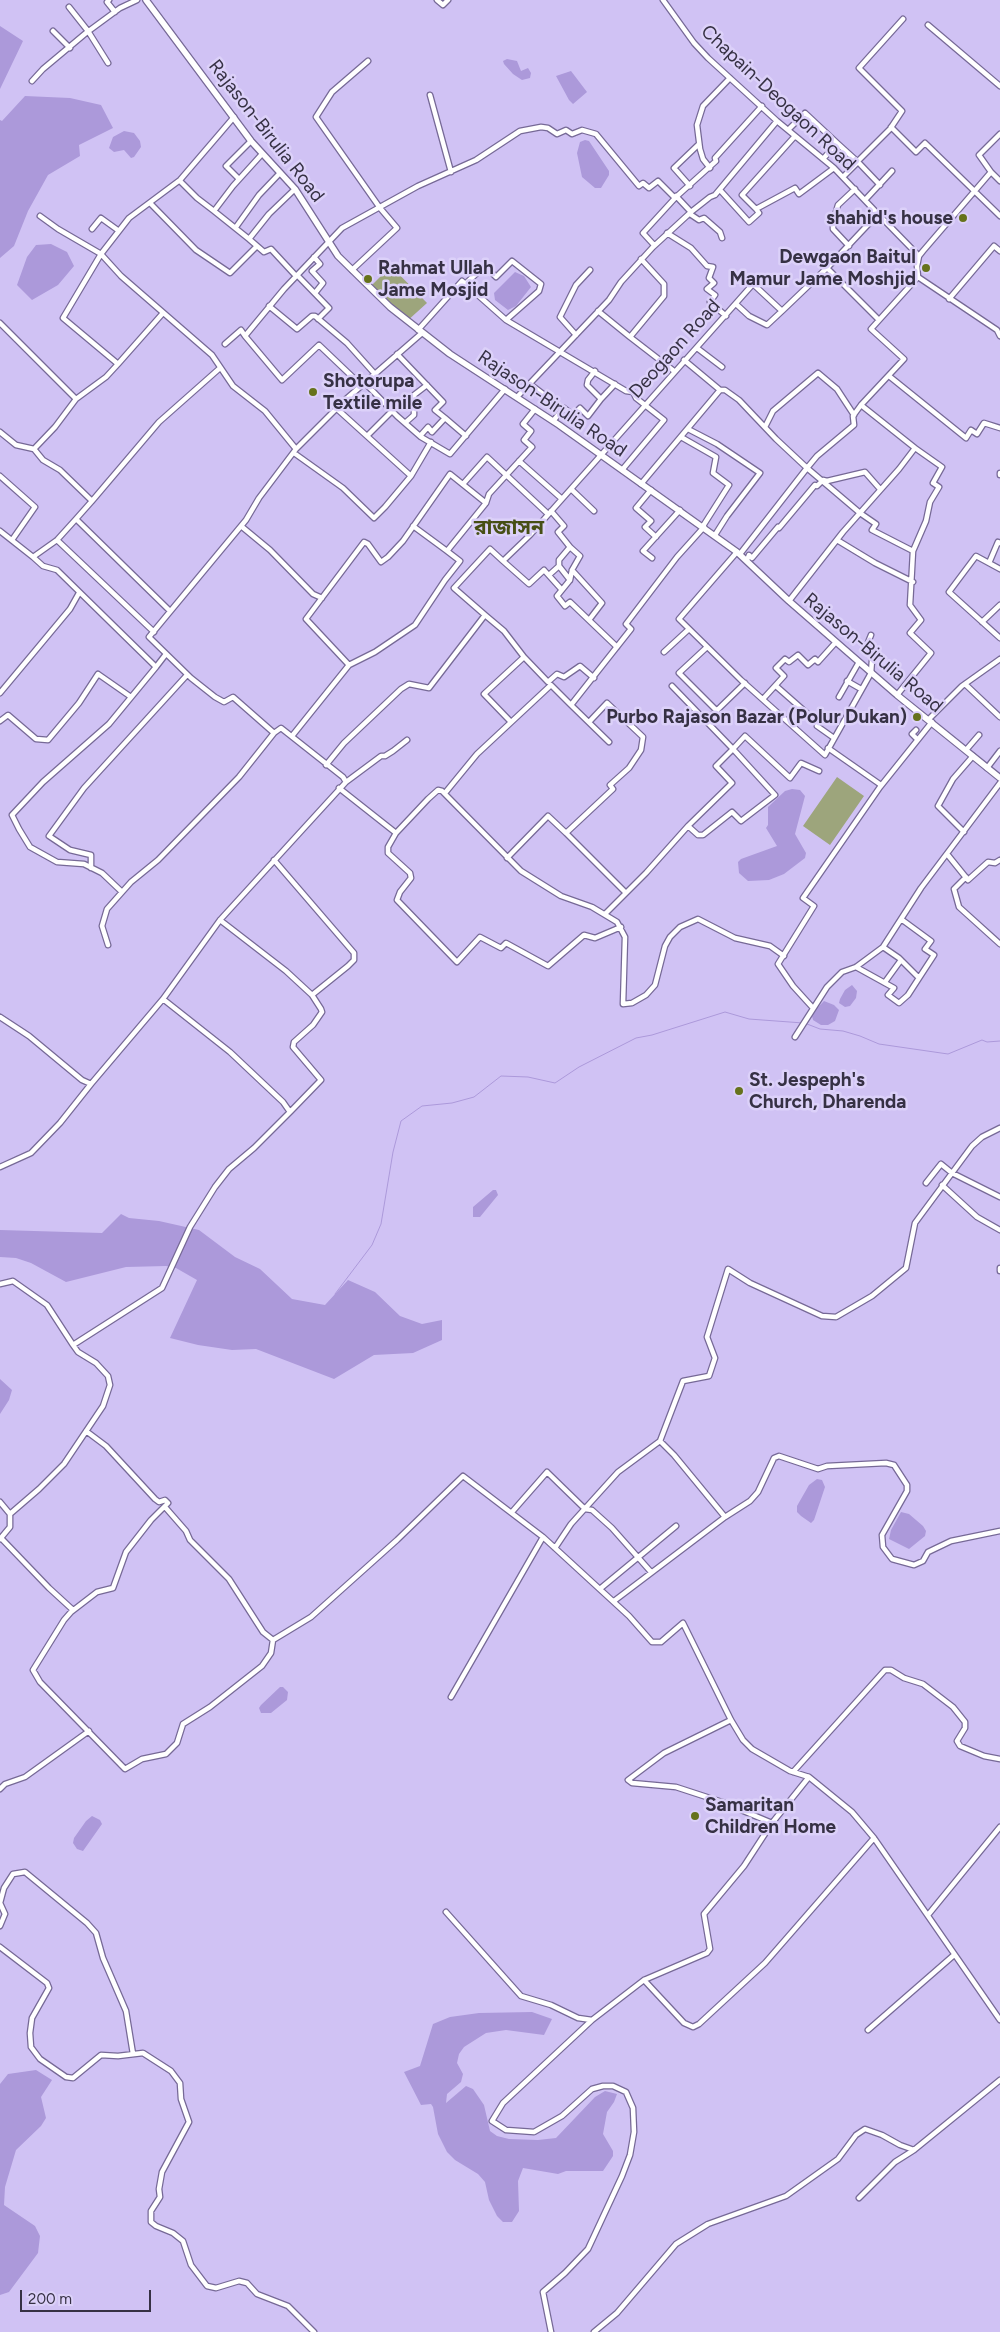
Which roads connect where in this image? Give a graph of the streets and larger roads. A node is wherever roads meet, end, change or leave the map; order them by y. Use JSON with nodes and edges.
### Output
{"nodes":[{"id":1,"x":109,"y":0,"type":"edge"},
{"id":2,"x":137,"y":0,"type":"edge"},
{"id":3,"x":146,"y":0,"type":"edge"},
{"id":4,"x":437,"y":0,"type":"edge"},
{"id":5,"x":448,"y":0,"type":"edge"},
{"id":6,"x":663,"y":0,"type":"edge"},
{"id":7,"x":69,"y":7,"type":"dead end"},
{"id":8,"x":115,"y":12,"type":"junction"},
{"id":9,"x":904,"y":19,"type":"dead end"},
{"id":10,"x":928,"y":25,"type":"dead end"},
{"id":11,"x":53,"y":31,"type":"dead end"},
{"id":12,"x":88,"y":32,"type":"junction"},
{"id":13,"x":70,"y":48,"type":"junction"},
{"id":14,"x":368,"y":61,"type":"dead end"},
{"id":15,"x":108,"y":63,"type":"dead end"},
{"id":16,"x":730,"y":78,"type":"junction"},
{"id":17,"x":32,"y":81,"type":"dead end"},
{"id":18,"x":1000,"y":86,"type":"edge"},
{"id":19,"x":430,"y":95,"type":"dead end"},
{"id":20,"x":762,"y":106,"type":"junction"},
{"id":21,"x":234,"y":118,"type":"junction"},
{"id":22,"x":777,"y":121,"type":"junction"},
{"id":23,"x":891,"y":127,"type":"junction"},
{"id":24,"x":788,"y":130,"type":"junction"},
{"id":25,"x":1000,"y":134,"type":"edge"},
{"id":26,"x":795,"y":136,"type":"junction"},
{"id":27,"x":251,"y":141,"type":"junction"},
{"id":28,"x":837,"y":143,"type":"junction"},
{"id":29,"x":699,"y":144,"type":"junction"},
{"id":30,"x":262,"y":154,"type":"junction"},
{"id":31,"x":824,"y":159,"type":"junction"},
{"id":32,"x":858,"y":161,"type":"junction"},
{"id":33,"x":710,"y":168,"type":"junction"},
{"id":34,"x":834,"y":168,"type":"junction"},
{"id":35,"x":892,"y":171,"type":"dead end"},
{"id":36,"x":451,"y":172,"type":"junction"},
{"id":37,"x":991,"y":172,"type":"junction"},
{"id":38,"x":280,"y":173,"type":"junction"},
{"id":39,"x":843,"y":177,"type":"junction"},
{"id":40,"x":239,"y":179,"type":"junction"},
{"id":41,"x":180,"y":181,"type":"junction"},
{"id":42,"x":1000,"y":181,"type":"edge"},
{"id":43,"x":880,"y":184,"type":"junction"},
{"id":44,"x":690,"y":186,"type":"junction"},
{"id":45,"x":295,"y":189,"type":"junction"},
{"id":46,"x":855,"y":189,"type":"junction"},
{"id":47,"x":974,"y":189,"type":"junction"},
{"id":48,"x":720,"y":190,"type":"junction"},
{"id":49,"x":675,"y":197,"type":"junction"},
{"id":50,"x":865,"y":200,"type":"junction"},
{"id":51,"x":150,"y":203,"type":"junction"},
{"id":52,"x":380,"y":208,"type":"junction"},
{"id":53,"x":756,"y":209,"type":"junction"},
{"id":54,"x":214,"y":211,"type":"junction"},
{"id":55,"x":690,"y":213,"type":"junction"},
{"id":56,"x":878,"y":214,"type":"junction"},
{"id":57,"x":40,"y":216,"type":"dead end"},
{"id":58,"x":1000,"y":216,"type":"edge"},
{"id":59,"x":236,"y":227,"type":"junction"},
{"id":60,"x":92,"y":229,"type":"dead end"},
{"id":61,"x":119,"y":231,"type":"junction"},
{"id":62,"x":667,"y":233,"type":"junction"},
{"id":63,"x":722,"y":238,"type":"dead end"},
{"id":64,"x":249,"y":239,"type":"junction"},
{"id":65,"x":328,"y":241,"type":"junction"},
{"id":66,"x":654,"y":245,"type":"junction"},
{"id":67,"x":257,"y":246,"type":"junction"},
{"id":68,"x":849,"y":246,"type":"junction"},
{"id":69,"x":1000,"y":252,"type":"edge"},
{"id":70,"x":100,"y":254,"type":"junction"},
{"id":71,"x":919,"y":256,"type":"junction"},
{"id":72,"x":314,"y":257,"type":"junction"},
{"id":73,"x":641,"y":259,"type":"junction"},
{"id":74,"x":828,"y":268,"type":"junction"},
{"id":75,"x":352,"y":270,"type":"junction"},
{"id":76,"x":590,"y":270,"type":"dead end"},
{"id":77,"x":296,"y":275,"type":"junction"},
{"id":78,"x":918,"y":277,"type":"junction"},
{"id":79,"x":465,"y":284,"type":"junction"},
{"id":80,"x":315,"y":293,"type":"junction"},
{"id":81,"x":949,"y":299,"type":"junction"},
{"id":82,"x":736,"y":304,"type":"junction"},
{"id":83,"x":269,"y":306,"type":"junction"},
{"id":84,"x":598,"y":311,"type":"junction"},
{"id":85,"x":782,"y":311,"type":"junction"},
{"id":86,"x":162,"y":313,"type":"junction"},
{"id":87,"x":726,"y":316,"type":"junction"},
{"id":88,"x":318,"y":319,"type":"junction"},
{"id":89,"x":506,"y":320,"type":"junction"},
{"id":90,"x":879,"y":320,"type":"junction"},
{"id":91,"x":0,"y":323,"type":"edge"},
{"id":92,"x":420,"y":332,"type":"junction"},
{"id":93,"x":576,"y":335,"type":"junction"},
{"id":94,"x":245,"y":336,"type":"junction"},
{"id":95,"x":1000,"y":336,"type":"edge"},
{"id":96,"x":630,"y":337,"type":"junction"},
{"id":97,"x":225,"y":344,"type":"dead end"},
{"id":98,"x":697,"y":348,"type":"junction"},
{"id":99,"x":560,"y":352,"type":"junction"},
{"id":100,"x":397,"y":354,"type":"junction"},
{"id":101,"x":684,"y":360,"type":"junction"},
{"id":102,"x":118,"y":364,"type":"junction"},
{"id":103,"x":722,"y":367,"type":"dead end"},
{"id":104,"x":220,"y":368,"type":"junction"},
{"id":105,"x":595,"y":371,"type":"junction"},
{"id":106,"x":674,"y":371,"type":"junction"},
{"id":107,"x":374,"y":373,"type":"junction"},
{"id":108,"x":889,"y":376,"type":"junction"},
{"id":109,"x":363,"y":384,"type":"junction"},
{"id":110,"x":530,"y":384,"type":"junction"},
{"id":111,"x":615,"y":384,"type":"junction"},
{"id":112,"x":427,"y":385,"type":"junction"},
{"id":113,"x":506,"y":389,"type":"junction"},
{"id":114,"x":720,"y":390,"type":"junction"},
{"id":115,"x":517,"y":397,"type":"junction"},
{"id":116,"x":76,"y":399,"type":"junction"},
{"id":117,"x":601,"y":399,"type":"junction"},
{"id":118,"x":644,"y":404,"type":"junction"},
{"id":119,"x":861,"y":405,"type":"junction"},
{"id":120,"x":336,"y":408,"type":"junction"},
{"id":121,"x":535,"y":409,"type":"junction"},
{"id":122,"x":563,"y":410,"type":"junction"},
{"id":123,"x":392,"y":411,"type":"junction"},
{"id":124,"x":854,"y":415,"type":"junction"},
{"id":125,"x":445,"y":418,"type":"junction"},
{"id":126,"x":553,"y":421,"type":"junction"},
{"id":127,"x":405,"y":423,"type":"junction"},
{"id":128,"x":765,"y":427,"type":"junction"},
{"id":129,"x":1000,"y":428,"type":"edge"},
{"id":130,"x":688,"y":429,"type":"junction"},
{"id":131,"x":0,"y":432,"type":"edge"},
{"id":132,"x":367,"y":436,"type":"junction"},
{"id":133,"x":420,"y":436,"type":"junction"},
{"id":134,"x":466,"y":436,"type":"junction"},
{"id":135,"x":681,"y":437,"type":"junction"},
{"id":136,"x":431,"y":442,"type":"junction"},
{"id":137,"x":915,"y":448,"type":"junction"},
{"id":138,"x":34,"y":449,"type":"junction"},
{"id":139,"x":295,"y":451,"type":"junction"},
{"id":140,"x":601,"y":455,"type":"junction"},
{"id":141,"x":519,"y":462,"type":"junction"},
{"id":142,"x":807,"y":468,"type":"junction"},
{"id":143,"x":622,"y":470,"type":"junction"},
{"id":144,"x":507,"y":475,"type":"junction"},
{"id":145,"x":0,"y":476,"type":"edge"},
{"id":146,"x":411,"y":476,"type":"junction"},
{"id":147,"x":823,"y":480,"type":"junction"},
{"id":148,"x":463,"y":484,"type":"junction"},
{"id":149,"x":641,"y":484,"type":"junction"},
{"id":150,"x":571,"y":489,"type":"junction"},
{"id":151,"x":880,"y":489,"type":"junction"},
{"id":152,"x":650,"y":490,"type":"junction"},
{"id":153,"x":562,"y":499,"type":"junction"},
{"id":154,"x":92,"y":501,"type":"junction"},
{"id":155,"x":486,"y":503,"type":"junction"},
{"id":156,"x":680,"y":510,"type":"junction"},
{"id":157,"x":594,"y":511,"type":"dead end"},
{"id":158,"x":550,"y":513,"type":"junction"},
{"id":159,"x":860,"y":513,"type":"junction"},
{"id":160,"x":76,"y":519,"type":"junction"},
{"id":161,"x":241,"y":526,"type":"junction"},
{"id":162,"x":413,"y":526,"type":"junction"},
{"id":163,"x":703,"y":526,"type":"junction"},
{"id":164,"x":0,"y":531,"type":"edge"},
{"id":165,"x":715,"y":535,"type":"junction"},
{"id":166,"x":656,"y":537,"type":"junction"},
{"id":167,"x":12,"y":540,"type":"junction"},
{"id":168,"x":57,"y":540,"type":"junction"},
{"id":169,"x":836,"y":540,"type":"junction"},
{"id":170,"x":1000,"y":543,"type":"edge"},
{"id":171,"x":570,"y":547,"type":"junction"},
{"id":172,"x":447,"y":551,"type":"junction"},
{"id":173,"x":913,"y":551,"type":"junction"},
{"id":174,"x":738,"y":553,"type":"junction"},
{"id":175,"x":33,"y":557,"type":"junction"},
{"id":176,"x":652,"y":558,"type":"dead end"},
{"id":177,"x":747,"y":560,"type":"junction"},
{"id":178,"x":504,"y":561,"type":"junction"},
{"id":179,"x":989,"y":563,"type":"junction"},
{"id":180,"x":560,"y":566,"type":"junction"},
{"id":181,"x":1000,"y":569,"type":"edge"},
{"id":182,"x":572,"y":570,"type":"junction"},
{"id":183,"x":549,"y":575,"type":"junction"},
{"id":184,"x":445,"y":580,"type":"junction"},
{"id":185,"x":570,"y":580,"type":"junction"},
{"id":186,"x":912,"y":582,"type":"junction"},
{"id":187,"x":454,"y":588,"type":"junction"},
{"id":188,"x":562,"y":590,"type":"junction"},
{"id":189,"x":80,"y":593,"type":"junction"},
{"id":190,"x":322,"y":598,"type":"junction"},
{"id":191,"x":789,"y":601,"type":"junction"},
{"id":192,"x":1000,"y":605,"type":"edge"},
{"id":193,"x":170,"y":611,"type":"junction"},
{"id":194,"x":485,"y":614,"type":"junction"},
{"id":195,"x":589,"y":620,"type":"junction"},
{"id":196,"x":982,"y":622,"type":"junction"},
{"id":197,"x":689,"y":629,"type":"junction"},
{"id":198,"x":154,"y":632,"type":"junction"},
{"id":199,"x":871,"y":635,"type":"dead end"},
{"id":200,"x":1000,"y":638,"type":"edge"},
{"id":201,"x":836,"y":642,"type":"junction"},
{"id":202,"x":617,"y":647,"type":"junction"},
{"id":203,"x":707,"y":647,"type":"junction"},
{"id":204,"x":664,"y":652,"type":"dead end"},
{"id":205,"x":166,"y":654,"type":"junction"},
{"id":206,"x":524,"y":657,"type":"junction"},
{"id":207,"x":1000,"y":659,"type":"edge"},
{"id":208,"x":859,"y":662,"type":"junction"},
{"id":209,"x":349,"y":665,"type":"junction"},
{"id":210,"x":156,"y":667,"type":"junction"},
{"id":211,"x":872,"y":673,"type":"junction"},
{"id":212,"x":188,"y":675,"type":"junction"},
{"id":213,"x":594,"y":678,"type":"junction"},
{"id":214,"x":847,"y":682,"type":"junction"},
{"id":215,"x":550,"y":683,"type":"junction"},
{"id":216,"x":745,"y":683,"type":"junction"},
{"id":217,"x":964,"y":684,"type":"junction"},
{"id":218,"x":672,"y":686,"type":"dead end"},
{"id":219,"x":776,"y":686,"type":"junction"},
{"id":220,"x":861,"y":689,"type":"junction"},
{"id":221,"x":0,"y":692,"type":"edge"},
{"id":222,"x":897,"y":695,"type":"junction"},
{"id":223,"x":131,"y":697,"type":"junction"},
{"id":224,"x":839,"y":697,"type":"dead end"},
{"id":225,"x":763,"y":699,"type":"junction"},
{"id":226,"x":571,"y":705,"type":"junction"},
{"id":227,"x":717,"y":711,"type":"junction"},
{"id":228,"x":1000,"y":717,"type":"edge"},
{"id":229,"x":0,"y":721,"type":"edge"},
{"id":230,"x":706,"y":721,"type":"junction"},
{"id":231,"x":930,"y":721,"type":"junction"},
{"id":232,"x":511,"y":722,"type":"junction"},
{"id":233,"x":590,"y":722,"type":"junction"},
{"id":234,"x":916,"y":730,"type":"dead end"},
{"id":235,"x":274,"y":733,"type":"junction"},
{"id":236,"x":979,"y":734,"type":"dead end"},
{"id":237,"x":292,"y":736,"type":"junction"},
{"id":238,"x":834,"y":738,"type":"junction"},
{"id":239,"x":917,"y":739,"type":"junction"},
{"id":240,"x":407,"y":740,"type":"dead end"},
{"id":241,"x":610,"y":742,"type":"dead end"},
{"id":242,"x":828,"y":748,"type":"junction"},
{"id":243,"x":732,"y":749,"type":"junction"},
{"id":244,"x":966,"y":750,"type":"junction"},
{"id":245,"x":1000,"y":751,"type":"edge"},
{"id":246,"x":973,"y":756,"type":"junction"},
{"id":247,"x":326,"y":765,"type":"junction"},
{"id":248,"x":987,"y":768,"type":"junction"},
{"id":249,"x":819,"y":771,"type":"dead end"},
{"id":250,"x":1000,"y":778,"type":"edge"},
{"id":251,"x":346,"y":782,"type":"junction"},
{"id":252,"x":1000,"y":783,"type":"edge"},
{"id":253,"x":881,"y":785,"type":"junction"},
{"id":254,"x":339,"y":788,"type":"junction"},
{"id":255,"x":445,"y":793,"type":"junction"},
{"id":256,"x":688,"y":826,"type":"junction"},
{"id":257,"x":964,"y":832,"type":"junction"},
{"id":258,"x":396,"y":833,"type":"junction"},
{"id":259,"x":566,"y":833,"type":"junction"},
{"id":260,"x":947,"y":854,"type":"junction"},
{"id":261,"x":507,"y":858,"type":"junction"},
{"id":262,"x":274,"y":860,"type":"junction"},
{"id":263,"x":1000,"y":860,"type":"edge"},
{"id":264,"x":91,"y":868,"type":"junction"},
{"id":265,"x":966,"y":877,"type":"junction"},
{"id":266,"x":122,"y":892,"type":"junction"},
{"id":267,"x":626,"y":893,"type":"junction"},
{"id":268,"x":605,"y":914,"type":"junction"},
{"id":269,"x":901,"y":919,"type":"junction"},
{"id":270,"x":220,"y":920,"type":"junction"},
{"id":271,"x":621,"y":927,"type":"junction"},
{"id":272,"x":1000,"y":944,"type":"edge"},
{"id":273,"x":108,"y":945,"type":"dead end"},
{"id":274,"x":883,"y":947,"type":"junction"},
{"id":275,"x":784,"y":956,"type":"junction"},
{"id":276,"x":901,"y":960,"type":"junction"},
{"id":277,"x":856,"y":967,"type":"junction"},
{"id":278,"x":919,"y":978,"type":"junction"},
{"id":279,"x":885,"y":982,"type":"junction"},
{"id":280,"x":312,"y":995,"type":"junction"},
{"id":281,"x":163,"y":999,"type":"junction"},
{"id":282,"x":813,"y":1008,"type":"junction"},
{"id":283,"x":0,"y":1017,"type":"edge"},
{"id":284,"x":795,"y":1037,"type":"dead end"},
{"id":285,"x":91,"y":1084,"type":"junction"},
{"id":286,"x":290,"y":1112,"type":"junction"},
{"id":287,"x":1000,"y":1128,"type":"edge"},
{"id":288,"x":0,"y":1167,"type":"edge"},
{"id":289,"x":952,"y":1173,"type":"junction"},
{"id":290,"x":926,"y":1183,"type":"dead end"},
{"id":291,"x":942,"y":1186,"type":"junction"},
{"id":292,"x":1000,"y":1197,"type":"edge"},
{"id":293,"x":999,"y":1228,"type":"edge"},
{"id":294,"x":0,"y":1284,"type":"edge"},
{"id":295,"x":73,"y":1345,"type":"junction"},
{"id":296,"x":86,"y":1431,"type":"junction"},
{"id":297,"x":660,"y":1441,"type":"junction"},
{"id":298,"x":0,"y":1502,"type":"edge"},
{"id":299,"x":165,"y":1507,"type":"junction"},
{"id":300,"x":585,"y":1509,"type":"junction"},
{"id":301,"x":512,"y":1512,"type":"junction"},
{"id":302,"x":10,"y":1514,"type":"junction"},
{"id":303,"x":725,"y":1517,"type":"junction"},
{"id":304,"x":676,"y":1526,"type":"dead end"},
{"id":305,"x":1000,"y":1531,"type":"edge"},
{"id":306,"x":543,"y":1537,"type":"junction"},
{"id":307,"x":1,"y":1538,"type":"edge"},
{"id":308,"x":555,"y":1548,"type":"junction"},
{"id":309,"x":638,"y":1557,"type":"junction"},
{"id":310,"x":651,"y":1572,"type":"junction"},
{"id":311,"x":601,"y":1588,"type":"junction"},
{"id":312,"x":614,"y":1601,"type":"junction"},
{"id":313,"x":73,"y":1610,"type":"junction"},
{"id":314,"x":273,"y":1640,"type":"junction"},
{"id":315,"x":450,"y":1697,"type":"dead end"},
{"id":316,"x":731,"y":1720,"type":"junction"},
{"id":317,"x":89,"y":1731,"type":"junction"},
{"id":318,"x":1000,"y":1759,"type":"edge"},
{"id":319,"x":793,"y":1772,"type":"junction"},
{"id":320,"x":809,"y":1777,"type":"junction"},
{"id":321,"x":0,"y":1788,"type":"edge"},
{"id":322,"x":772,"y":1823,"type":"junction"},
{"id":323,"x":1000,"y":1828,"type":"edge"},
{"id":324,"x":874,"y":1838,"type":"junction"},
{"id":325,"x":0,"y":1903,"type":"edge"},
{"id":326,"x":446,"y":1912,"type":"dead end"},
{"id":327,"x":928,"y":1915,"type":"junction"},
{"id":328,"x":0,"y":1926,"type":"edge"},
{"id":329,"x":0,"y":1946,"type":"edge"},
{"id":330,"x":954,"y":1955,"type":"junction"},
{"id":331,"x":644,"y":1980,"type":"junction"},
{"id":332,"x":1000,"y":2019,"type":"edge"},
{"id":333,"x":592,"y":2020,"type":"junction"},
{"id":334,"x":868,"y":2030,"type":"dead end"},
{"id":335,"x":133,"y":2054,"type":"junction"},
{"id":336,"x":1000,"y":2080,"type":"edge"},
{"id":337,"x":914,"y":2150,"type":"junction"},
{"id":338,"x":859,"y":2198,"type":"dead end"},
{"id":339,"x":314,"y":2332,"type":"edge"},
{"id":340,"x":550,"y":2332,"type":"edge"},
{"id":341,"x":594,"y":2332,"type":"edge"}],
"edges":[{"from":1,"to":8,"type":"street"},
{"from":2,"to":8,"type":"street"},
{"from":3,"to":21,"type":"street","name":"Rajason-Birulia Road"},
{"from":4,"to":5,"type":"street"},
{"from":6,"to":16,"type":"street","name":"Chapain-Deogaon Road"},
{"from":7,"to":12,"type":"street"},
{"from":8,"to":12,"type":"street"},
{"from":9,"to":23,"type":"street"},
{"from":10,"to":18,"type":"street"},
{"from":11,"to":13,"type":"street"},
{"from":12,"to":13,"type":"street"},
{"from":12,"to":15,"type":"street"},
{"from":13,"to":17,"type":"street"},
{"from":14,"to":52,"type":"street"},
{"from":16,"to":20,"type":"street","name":"Chapain-Deogaon Road"},
{"from":16,"to":29,"type":"street"},
{"from":19,"to":36,"type":"street"},
{"from":20,"to":22,"type":"street","name":"Chapain-Deogaon Road"},
{"from":20,"to":33,"type":"street"},
{"from":21,"to":27,"type":"street","name":"Rajason-Birulia Road"},
{"from":21,"to":41,"type":"street"},
{"from":22,"to":24,"type":"street","name":"Chapain-Deogaon Road"},
{"from":22,"to":48,"type":"street"},
{"from":23,"to":32,"type":"street"},
{"from":23,"to":47,"type":"street"},
{"from":24,"to":26,"type":"street","name":"Chapain-Deogaon Road"},
{"from":24,"to":28,"type":"street"},
{"from":25,"to":37,"type":"street"},
{"from":26,"to":31,"type":"street","name":"Chapain-Deogaon Road"},
{"from":26,"to":53,"type":"street"},
{"from":27,"to":30,"type":"street","name":"Rajason-Birulia Road"},
{"from":27,"to":40,"type":"street"},
{"from":28,"to":31,"type":"street"},
{"from":28,"to":32,"type":"street"},
{"from":29,"to":33,"type":"street"},
{"from":29,"to":44,"type":"street"},
{"from":30,"to":38,"type":"street","name":"Rajason-Birulia Road"},
{"from":30,"to":40,"type":"street"},
{"from":31,"to":34,"type":"street","name":"Chapain-Deogaon Road"},
{"from":32,"to":39,"type":"street"},
{"from":32,"to":43,"type":"street"},
{"from":33,"to":44,"type":"street"},
{"from":34,"to":39,"type":"street","name":"Chapain-Deogaon Road"},
{"from":34,"to":53,"type":"street"},
{"from":35,"to":43,"type":"street"},
{"from":36,"to":49,"type":"street"},
{"from":36,"to":52,"type":"street"},
{"from":37,"to":42,"type":"street"},
{"from":37,"to":47,"type":"street"},
{"from":38,"to":45,"type":"street","name":"Rajason-Birulia Road"},
{"from":38,"to":59,"type":"street"},
{"from":39,"to":46,"type":"street","name":"Chapain-Deogaon Road"},
{"from":40,"to":54,"type":"street"},
{"from":41,"to":51,"type":"street"},
{"from":41,"to":54,"type":"street"},
{"from":43,"to":50,"type":"street"},
{"from":44,"to":49,"type":"street"},
{"from":45,"to":64,"type":"street"},
{"from":45,"to":65,"type":"street","name":"Rajason-Birulia Road"},
{"from":46,"to":50,"type":"street","name":"Chapain-Deogaon Road"},
{"from":46,"to":68,"type":"street"},
{"from":47,"to":58,"type":"street"},
{"from":47,"to":71,"type":"street"},
{"from":48,"to":53,"type":"street"},
{"from":48,"to":55,"type":"street"},
{"from":49,"to":55,"type":"street"},
{"from":49,"to":66,"type":"street"},
{"from":50,"to":56,"type":"street","name":"Chapain-Deogaon Road"},
{"from":51,"to":61,"type":"street"},
{"from":51,"to":67,"type":"street"},
{"from":52,"to":65,"type":"street"},
{"from":52,"to":75,"type":"street"},
{"from":54,"to":59,"type":"street"},
{"from":55,"to":62,"type":"street"},
{"from":55,"to":63,"type":"street"},
{"from":56,"to":68,"type":"street"},
{"from":56,"to":71,"type":"street"},
{"from":57,"to":70,"type":"street"},
{"from":59,"to":64,"type":"street"},
{"from":60,"to":61,"type":"street"},
{"from":61,"to":70,"type":"street"},
{"from":62,"to":66,"type":"street"},
{"from":62,"to":87,"type":"street"},
{"from":64,"to":67,"type":"street"},
{"from":65,"to":72,"type":"street"},
{"from":65,"to":75,"type":"street","name":"Rajason-Birulia Road"},
{"from":66,"to":73,"type":"street"},
{"from":67,"to":77,"type":"street"},
{"from":68,"to":74,"type":"street"},
{"from":69,"to":81,"type":"street"},
{"from":70,"to":86,"type":"street"},
{"from":70,"to":102,"type":"street"},
{"from":71,"to":78,"type":"street"},
{"from":72,"to":77,"type":"street"},
{"from":72,"to":80,"type":"street"},
{"from":73,"to":84,"type":"street"},
{"from":73,"to":96,"type":"street"},
{"from":74,"to":85,"type":"street"},
{"from":74,"to":90,"type":"street"},
{"from":75,"to":92,"type":"street","name":"Rajason-Birulia Road"},
{"from":76,"to":93,"type":"street"},
{"from":77,"to":80,"type":"street"},
{"from":77,"to":83,"type":"street"},
{"from":78,"to":81,"type":"street"},
{"from":78,"to":90,"type":"street"},
{"from":79,"to":89,"type":"street"},
{"from":79,"to":89,"type":"street"},
{"from":79,"to":92,"type":"street"},
{"from":80,"to":88,"type":"street"},
{"from":81,"to":95,"type":"street"},
{"from":82,"to":85,"type":"street"},
{"from":82,"to":85,"type":"street","name":"Deogaon Road"},
{"from":82,"to":87,"type":"street","name":"Deogaon Road"},
{"from":83,"to":88,"type":"street"},
{"from":83,"to":94,"type":"street"},
{"from":84,"to":93,"type":"street"},
{"from":84,"to":96,"type":"street"},
{"from":86,"to":102,"type":"street"},
{"from":86,"to":104,"type":"street"},
{"from":87,"to":98,"type":"street","name":"Deogaon Road"},
{"from":88,"to":107,"type":"street"},
{"from":89,"to":99,"type":"street"},
{"from":90,"to":108,"type":"street"},
{"from":91,"to":116,"type":"street"},
{"from":92,"to":100,"type":"street"},
{"from":92,"to":113,"type":"street","name":"Rajason-Birulia Road"},
{"from":93,"to":99,"type":"street"},
{"from":94,"to":97,"type":"street"},
{"from":94,"to":109,"type":"street"},
{"from":96,"to":106,"type":"street"},
{"from":98,"to":101,"type":"street","name":"Deogaon Road"},
{"from":98,"to":103,"type":"street"},
{"from":99,"to":105,"type":"street"},
{"from":99,"to":110,"type":"street"},
{"from":100,"to":107,"type":"street"},
{"from":100,"to":112,"type":"street"},
{"from":101,"to":106,"type":"street","name":"Deogaon Road"},
{"from":101,"to":114,"type":"street"},
{"from":102,"to":116,"type":"street"},
{"from":104,"to":139,"type":"street"},
{"from":104,"to":154,"type":"street"},
{"from":105,"to":111,"type":"street"},
{"from":105,"to":117,"type":"street"},
{"from":106,"to":118,"type":"street","name":"Deogaon Road"},
{"from":107,"to":109,"type":"street"},
{"from":108,"to":119,"type":"street"},
{"from":108,"to":129,"type":"street"},
{"from":109,"to":120,"type":"street"},
{"from":109,"to":123,"type":"street"},
{"from":110,"to":115,"type":"street"},
{"from":110,"to":122,"type":"street"},
{"from":111,"to":117,"type":"street"},
{"from":111,"to":118,"type":"street"},
{"from":112,"to":125,"type":"street"},
{"from":112,"to":127,"type":"street"},
{"from":113,"to":115,"type":"street","name":"Rajason-Birulia Road"},
{"from":113,"to":134,"type":"street"},
{"from":114,"to":128,"type":"street"},
{"from":114,"to":130,"type":"street"},
{"from":115,"to":121,"type":"street","name":"Rajason-Birulia Road"},
{"from":116,"to":138,"type":"street"},
{"from":117,"to":122,"type":"street"},
{"from":118,"to":140,"type":"street","name":"Deogaon Road"},
{"from":118,"to":143,"type":"street"},
{"from":119,"to":124,"type":"street"},
{"from":119,"to":137,"type":"street"},
{"from":120,"to":132,"type":"street"},
{"from":120,"to":139,"type":"street"},
{"from":121,"to":126,"type":"street","name":"Rajason-Birulia Road"},
{"from":121,"to":141,"type":"street"},
{"from":122,"to":126,"type":"street"},
{"from":123,"to":127,"type":"street"},
{"from":123,"to":132,"type":"street"},
{"from":124,"to":128,"type":"street"},
{"from":124,"to":142,"type":"street"},
{"from":125,"to":133,"type":"street"},
{"from":125,"to":134,"type":"street"},
{"from":126,"to":140,"type":"street","name":"Rajason-Birulia Road"},
{"from":127,"to":133,"type":"street"},
{"from":128,"to":142,"type":"street"},
{"from":130,"to":135,"type":"street"},
{"from":130,"to":165,"type":"street"},
{"from":131,"to":138,"type":"street"},
{"from":132,"to":146,"type":"street"},
{"from":133,"to":136,"type":"street"},
{"from":134,"to":136,"type":"street"},
{"from":135,"to":149,"type":"street"},
{"from":135,"to":163,"type":"street"},
{"from":136,"to":146,"type":"street"},
{"from":137,"to":151,"type":"street"},
{"from":137,"to":173,"type":"street"},
{"from":138,"to":154,"type":"street"},
{"from":139,"to":146,"type":"street"},
{"from":139,"to":161,"type":"street"},
{"from":140,"to":143,"type":"street","name":"Rajason-Birulia Road"},
{"from":140,"to":150,"type":"street","name":"Deogaon Road"},
{"from":141,"to":144,"type":"street"},
{"from":141,"to":153,"type":"street"},
{"from":142,"to":147,"type":"street"},
{"from":142,"to":174,"type":"street"},
{"from":143,"to":149,"type":"street","name":"Rajason-Birulia Road"},
{"from":144,"to":148,"type":"street"},
{"from":144,"to":155,"type":"street"},
{"from":144,"to":158,"type":"street"},
{"from":145,"to":167,"type":"street"},
{"from":147,"to":151,"type":"street"},
{"from":147,"to":159,"type":"street"},
{"from":147,"to":177,"type":"street"},
{"from":148,"to":155,"type":"street"},
{"from":148,"to":162,"type":"street"},
{"from":149,"to":152,"type":"street","name":"Rajason-Birulia Road"},
{"from":150,"to":153,"type":"street","name":"Deogaon Road"},
{"from":150,"to":157,"type":"street"},
{"from":151,"to":159,"type":"street"},
{"from":152,"to":156,"type":"street","name":"Rajason-Birulia Road"},
{"from":152,"to":166,"type":"street"},
{"from":153,"to":158,"type":"street","name":"Deogaon Road"},
{"from":154,"to":160,"type":"street"},
{"from":155,"to":172,"type":"street"},
{"from":156,"to":163,"type":"street","name":"Rajason-Birulia Road"},
{"from":156,"to":166,"type":"street"},
{"from":158,"to":171,"type":"street"},
{"from":158,"to":178,"type":"street","name":"Deogaon Road"},
{"from":159,"to":169,"type":"street"},
{"from":159,"to":173,"type":"street"},
{"from":160,"to":168,"type":"street"},
{"from":160,"to":193,"type":"street"},
{"from":161,"to":190,"type":"street"},
{"from":161,"to":193,"type":"street"},
{"from":162,"to":172,"type":"street"},
{"from":162,"to":190,"type":"street"},
{"from":163,"to":165,"type":"street","name":"Rajason-Birulia Road"},
{"from":163,"to":202,"type":"street"},
{"from":164,"to":167,"type":"street"},
{"from":165,"to":174,"type":"street","name":"Rajason-Birulia Road"},
{"from":166,"to":176,"type":"street"},
{"from":167,"to":175,"type":"street"},
{"from":168,"to":175,"type":"street"},
{"from":168,"to":198,"type":"street"},
{"from":169,"to":186,"type":"street"},
{"from":169,"to":191,"type":"street"},
{"from":170,"to":179,"type":"street"},
{"from":171,"to":180,"type":"street"},
{"from":171,"to":182,"type":"street"},
{"from":172,"to":184,"type":"street"},
{"from":173,"to":186,"type":"street"},
{"from":174,"to":177,"type":"street","name":"Rajason-Birulia Road"},
{"from":174,"to":197,"type":"street"},
{"from":175,"to":189,"type":"street"},
{"from":177,"to":191,"type":"street","name":"Rajason-Birulia Road"},
{"from":178,"to":183,"type":"street"},
{"from":178,"to":187,"type":"street"},
{"from":179,"to":181,"type":"street"},
{"from":179,"to":196,"type":"street"},
{"from":180,"to":183,"type":"street"},
{"from":180,"to":185,"type":"street"},
{"from":182,"to":185,"type":"street"},
{"from":182,"to":195,"type":"street"},
{"from":183,"to":188,"type":"street"},
{"from":184,"to":187,"type":"street"},
{"from":184,"to":209,"type":"street"},
{"from":185,"to":188,"type":"street"},
{"from":186,"to":222,"type":"street"},
{"from":187,"to":194,"type":"street"},
{"from":188,"to":195,"type":"street"},
{"from":189,"to":210,"type":"street"},
{"from":189,"to":221,"type":"street"},
{"from":190,"to":209,"type":"street"},
{"from":191,"to":201,"type":"street","name":"Rajason-Birulia Road"},
{"from":192,"to":196,"type":"street"},
{"from":193,"to":198,"type":"street"},
{"from":194,"to":206,"type":"street"},
{"from":194,"to":247,"type":"street"},
{"from":195,"to":202,"type":"street"},
{"from":196,"to":200,"type":"street"},
{"from":197,"to":203,"type":"street"},
{"from":197,"to":204,"type":"street"},
{"from":198,"to":205,"type":"street"},
{"from":199,"to":211,"type":"street"},
{"from":201,"to":208,"type":"street","name":"Rajason-Birulia Road"},
{"from":201,"to":219,"type":"street"},
{"from":202,"to":213,"type":"street"},
{"from":203,"to":216,"type":"street"},
{"from":203,"to":227,"type":"street"},
{"from":205,"to":210,"type":"street"},
{"from":205,"to":212,"type":"street"},
{"from":206,"to":215,"type":"street"},
{"from":206,"to":232,"type":"street"},
{"from":207,"to":217,"type":"street"},
{"from":208,"to":211,"type":"street","name":"Rajason-Birulia Road"},
{"from":208,"to":214,"type":"street"},
{"from":209,"to":237,"type":"street"},
{"from":210,"to":223,"type":"street"},
{"from":211,"to":220,"type":"street"},
{"from":211,"to":222,"type":"street","name":"Rajason-Birulia Road"},
{"from":212,"to":235,"type":"street"},
{"from":212,"to":264,"type":"street"},
{"from":213,"to":215,"type":"street"},
{"from":213,"to":226,"type":"street"},
{"from":214,"to":220,"type":"street"},
{"from":214,"to":224,"type":"street"},
{"from":215,"to":226,"type":"street"},
{"from":215,"to":232,"type":"street"},
{"from":216,"to":225,"type":"street"},
{"from":216,"to":227,"type":"street"},
{"from":217,"to":228,"type":"street"},
{"from":217,"to":231,"type":"street"},
{"from":218,"to":230,"type":"street"},
{"from":219,"to":225,"type":"street"},
{"from":219,"to":238,"type":"street"},
{"from":220,"to":238,"type":"street"},
{"from":222,"to":231,"type":"street","name":"Rajason-Birulia Road"},
{"from":223,"to":229,"type":"street"},
{"from":223,"to":264,"type":"street"},
{"from":225,"to":242,"type":"street"},
{"from":226,"to":233,"type":"street"},
{"from":227,"to":230,"type":"street"},
{"from":230,"to":243,"type":"street"},
{"from":231,"to":239,"type":"street"},
{"from":231,"to":244,"type":"street","name":"Rajason-Birulia Road"},
{"from":232,"to":255,"type":"street"},
{"from":233,"to":241,"type":"street"},
{"from":233,"to":259,"type":"street"},
{"from":234,"to":239,"type":"street"},
{"from":235,"to":237,"type":"street"},
{"from":235,"to":266,"type":"street"},
{"from":236,"to":244,"type":"street"},
{"from":237,"to":247,"type":"street"},
{"from":238,"to":242,"type":"street"},
{"from":239,"to":253,"type":"street"},
{"from":240,"to":251,"type":"street"},
{"from":242,"to":253,"type":"street"},
{"from":243,"to":249,"type":"street"},
{"from":243,"to":256,"type":"street"},
{"from":243,"to":256,"type":"street"},
{"from":244,"to":246,"type":"street","name":"Rajason-Birulia Road"},
{"from":245,"to":248,"type":"street"},
{"from":246,"to":248,"type":"street","name":"Rajason-Birulia Road"},
{"from":246,"to":257,"type":"street"},
{"from":247,"to":251,"type":"street"},
{"from":248,"to":250,"type":"street","name":"Rajason-Birulia Road"},
{"from":251,"to":254,"type":"street"},
{"from":252,"to":257,"type":"street"},
{"from":253,"to":275,"type":"street"},
{"from":254,"to":258,"type":"street"},
{"from":254,"to":262,"type":"street"},
{"from":255,"to":258,"type":"street"},
{"from":255,"to":261,"type":"street"},
{"from":256,"to":267,"type":"street"},
{"from":257,"to":260,"type":"street"},
{"from":258,"to":271,"type":"street"},
{"from":259,"to":261,"type":"street"},
{"from":259,"to":267,"type":"street"},
{"from":260,"to":265,"type":"street"},
{"from":260,"to":269,"type":"street"},
{"from":261,"to":268,"type":"street"},
{"from":262,"to":270,"type":"street"},
{"from":262,"to":280,"type":"street"},
{"from":263,"to":265,"type":"street"},
{"from":264,"to":266,"type":"street"},
{"from":265,"to":272,"type":"street"},
{"from":266,"to":273,"type":"street"},
{"from":267,"to":268,"type":"street"},
{"from":268,"to":271,"type":"street"},
{"from":269,"to":274,"type":"street"},
{"from":269,"to":278,"type":"street"},
{"from":270,"to":280,"type":"street"},
{"from":270,"to":281,"type":"street"},
{"from":271,"to":275,"type":"street"},
{"from":274,"to":276,"type":"street"},
{"from":274,"to":277,"type":"street"},
{"from":275,"to":282,"type":"street"},
{"from":276,"to":278,"type":"street"},
{"from":276,"to":279,"type":"street"},
{"from":277,"to":279,"type":"street"},
{"from":277,"to":282,"type":"street"},
{"from":278,"to":279,"type":"street"},
{"from":280,"to":286,"type":"street"},
{"from":281,"to":285,"type":"street"},
{"from":281,"to":286,"type":"street"},
{"from":282,"to":284,"type":"street"},
{"from":283,"to":285,"type":"street"},
{"from":285,"to":288,"type":"street"},
{"from":286,"to":295,"type":"street"},
{"from":287,"to":289,"type":"street"},
{"from":289,"to":290,"type":"street"},
{"from":289,"to":291,"type":"street"},
{"from":289,"to":292,"type":"street"},
{"from":291,"to":293,"type":"street"},
{"from":291,"to":297,"type":"street"},
{"from":294,"to":295,"type":"street"},
{"from":295,"to":296,"type":"street"},
{"from":296,"to":299,"type":"street"},
{"from":296,"to":302,"type":"street"},
{"from":297,"to":300,"type":"street"},
{"from":297,"to":303,"type":"street"},
{"from":298,"to":302,"type":"street"},
{"from":299,"to":313,"type":"street"},
{"from":299,"to":314,"type":"street"},
{"from":300,"to":301,"type":"street"},
{"from":300,"to":308,"type":"street"},
{"from":300,"to":309,"type":"street"},
{"from":301,"to":306,"type":"street"},
{"from":301,"to":314,"type":"street"},
{"from":302,"to":307,"type":"street"},
{"from":303,"to":305,"type":"street"},
{"from":303,"to":310,"type":"street"},
{"from":304,"to":309,"type":"street"},
{"from":306,"to":308,"type":"street"},
{"from":306,"to":315,"type":"street"},
{"from":307,"to":313,"type":"street"},
{"from":308,"to":311,"type":"street"},
{"from":309,"to":310,"type":"street"},
{"from":309,"to":311,"type":"street"},
{"from":310,"to":312,"type":"street"},
{"from":311,"to":312,"type":"street"},
{"from":312,"to":316,"type":"street"},
{"from":313,"to":317,"type":"street"},
{"from":314,"to":317,"type":"street"},
{"from":316,"to":319,"type":"street"},
{"from":316,"to":322,"type":"street"},
{"from":317,"to":321,"type":"street"},
{"from":318,"to":319,"type":"street"},
{"from":319,"to":320,"type":"street"},
{"from":320,"to":322,"type":"street"},
{"from":320,"to":324,"type":"street"},
{"from":322,"to":331,"type":"street"},
{"from":323,"to":327,"type":"street"},
{"from":324,"to":327,"type":"street"},
{"from":324,"to":331,"type":"street"},
{"from":325,"to":328,"type":"street"},
{"from":325,"to":335,"type":"street"},
{"from":326,"to":333,"type":"street"},
{"from":327,"to":330,"type":"street"},
{"from":329,"to":335,"type":"street"},
{"from":330,"to":332,"type":"street"},
{"from":330,"to":334,"type":"street"},
{"from":331,"to":333,"type":"street"},
{"from":333,"to":340,"type":"street"},
{"from":335,"to":339,"type":"street"},
{"from":336,"to":337,"type":"street"},
{"from":337,"to":338,"type":"street"},
{"from":337,"to":341,"type":"street"}]}
